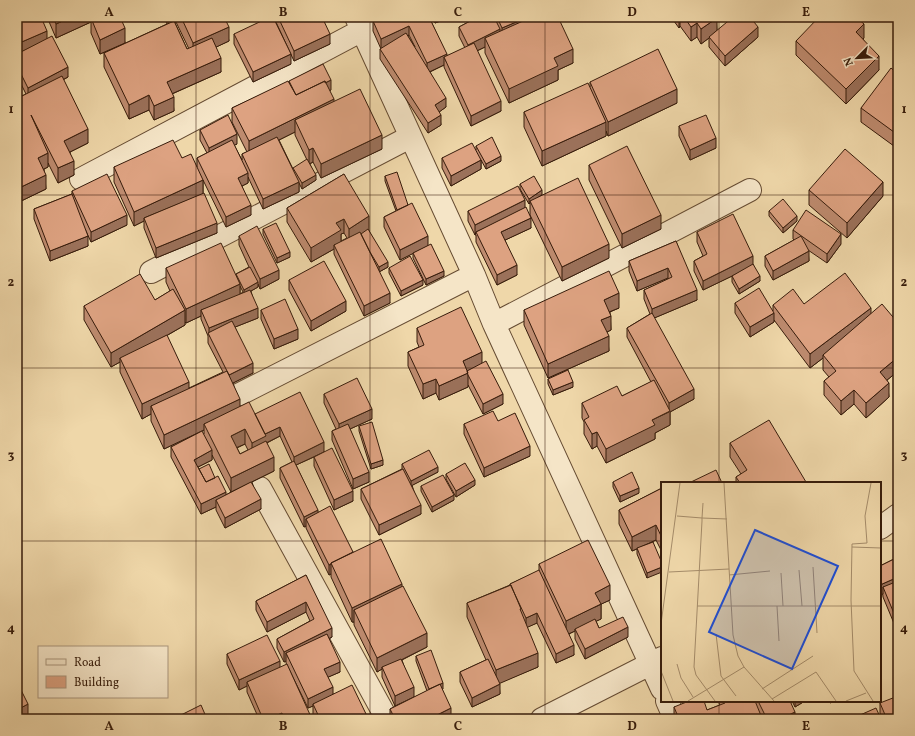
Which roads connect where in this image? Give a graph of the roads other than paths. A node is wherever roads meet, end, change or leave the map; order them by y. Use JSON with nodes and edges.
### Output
{"nodes":[{"id":1,"x":387,"y":17,"type":"edge"},
{"id":2,"x":358,"y":23,"type":"edge"},
{"id":3,"x":410,"y":137,"type":"junction"},
{"id":4,"x":81,"y":179,"type":"dead end"},
{"id":5,"x":750,"y":190,"type":"dead end"},
{"id":6,"x":151,"y":272,"type":"dead end"},
{"id":7,"x":474,"y":275,"type":"junction"},
{"id":8,"x":494,"y":324,"type":"junction"},
{"id":9,"x":236,"y":396,"type":"edge"},
{"id":10,"x":260,"y":488,"type":"dead end"},
{"id":11,"x":898,"y":515,"type":"edge"},
{"id":12,"x":881,"y":527,"type":"edge"},
{"id":13,"x":657,"y":661,"type":"edge"},
{"id":14,"x":661,"y":683,"type":"edge"},
{"id":15,"x":667,"y":702,"type":"edge"},
{"id":16,"x":388,"y":719,"type":"edge"},
{"id":17,"x":542,"y":719,"type":"edge"},
{"id":18,"x":675,"y":719,"type":"edge"}],
"edges":[{"from":1,"to":2,"type":"street"},
{"from":2,"to":3,"type":"street"},
{"from":2,"to":4,"type":"street"},
{"from":3,"to":6,"type":"street"},
{"from":3,"to":7,"type":"street"},
{"from":5,"to":8,"type":"street"},
{"from":7,"to":8,"type":"street"},
{"from":7,"to":9,"type":"street"},
{"from":8,"to":13,"type":"street"},
{"from":10,"to":16,"type":"street"},
{"from":11,"to":12,"type":"street"},
{"from":13,"to":14,"type":"street"},
{"from":13,"to":17,"type":"street"},
{"from":15,"to":18,"type":"street"}]}
